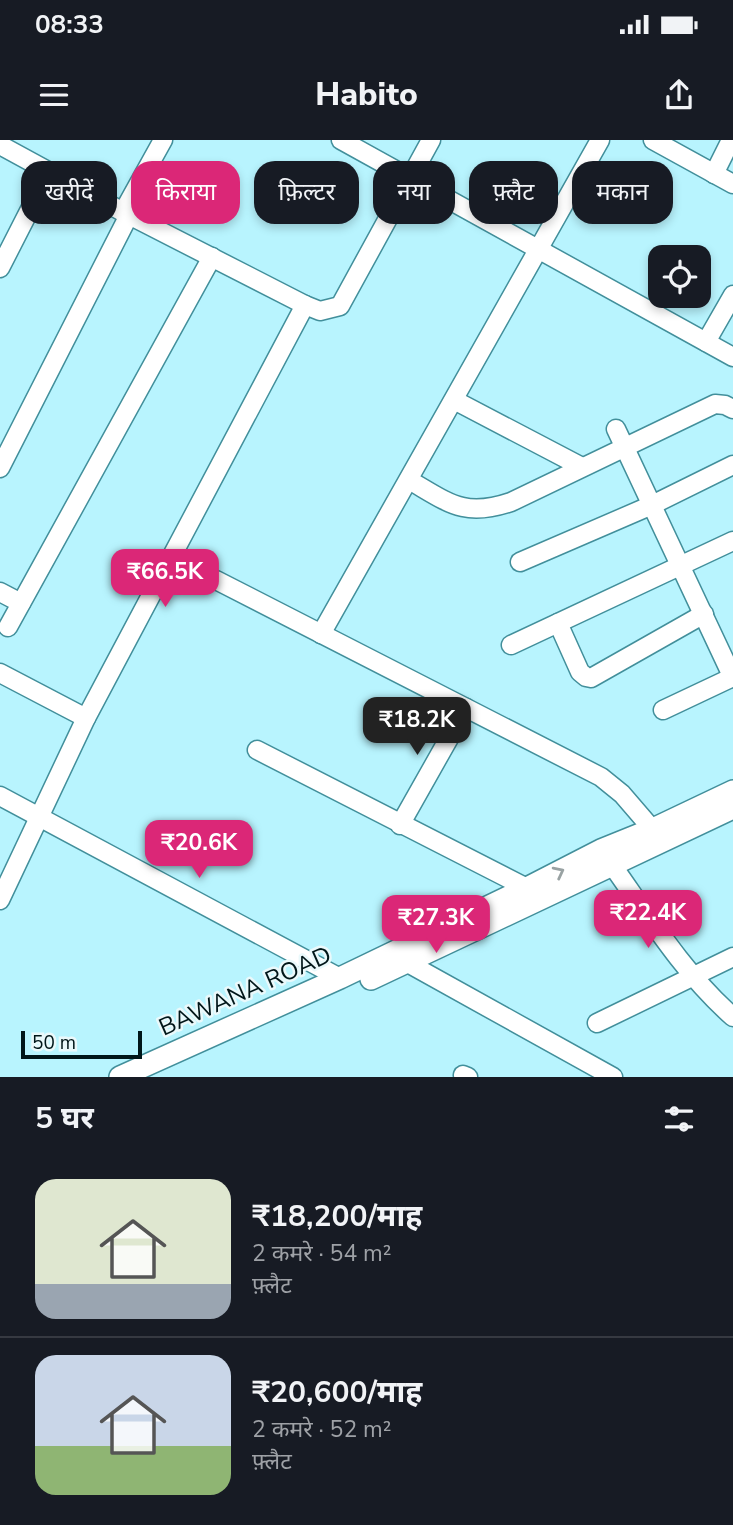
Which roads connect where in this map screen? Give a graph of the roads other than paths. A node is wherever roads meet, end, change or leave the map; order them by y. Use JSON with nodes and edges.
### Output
{"nodes":[{"id":1,"x":163,"y":140,"type":"edge"},
{"id":2,"x":341,"y":140,"type":"edge"},
{"id":3,"x":431,"y":140,"type":"edge"},
{"id":4,"x":600,"y":140,"type":"edge"},
{"id":5,"x":653,"y":140,"type":"edge"},
{"id":6,"x":731,"y":140,"type":"edge"},
{"id":7,"x":0,"y":145,"type":"edge"},
{"id":8,"x":29,"y":161,"type":"edge"},
{"id":9,"x":379,"y":161,"type":"edge"},
{"id":10,"x":419,"y":161,"type":"edge"},
{"id":11,"x":714,"y":174,"type":"junction"},
{"id":12,"x":733,"y":184,"type":"edge"},
{"id":13,"x":455,"y":203,"type":"edge"},
{"id":14,"x":117,"y":209,"type":"edge"},
{"id":15,"x":126,"y":214,"type":"junction"},
{"id":16,"x":22,"y":224,"type":"edge"},
{"id":17,"x":385,"y":224,"type":"edge"},
{"id":18,"x":540,"y":250,"type":"junction"},
{"id":19,"x":212,"y":257,"type":"junction"},
{"id":20,"x":0,"y":268,"type":"edge"},
{"id":21,"x":733,"y":295,"type":"edge"},
{"id":22,"x":305,"y":305,"type":"junction"},
{"id":23,"x":706,"y":342,"type":"junction"},
{"id":24,"x":733,"y":357,"type":"edge"},
{"id":25,"x":454,"y":400,"type":"junction"},
{"id":26,"x":733,"y":410,"type":"edge"},
{"id":27,"x":616,"y":429,"type":"dead end"},
{"id":28,"x":625,"y":447,"type":"junction"},
{"id":29,"x":733,"y":465,"type":"edge"},
{"id":30,"x":582,"y":467,"type":"junction"},
{"id":31,"x":0,"y":468,"type":"edge"},
{"id":32,"x":409,"y":480,"type":"junction"},
{"id":33,"x":652,"y":505,"type":"junction"},
{"id":34,"x":733,"y":541,"type":"edge"},
{"id":35,"x":520,"y":562,"type":"dead end"},
{"id":36,"x":681,"y":566,"type":"junction"},
{"id":37,"x":216,"y":580,"type":"dead end"},
{"id":38,"x":0,"y":592,"type":"edge"},
{"id":39,"x":21,"y":603,"type":"junction"},
{"id":40,"x":704,"y":614,"type":"junction"},
{"id":41,"x":558,"y":623,"type":"junction"},
{"id":42,"x":8,"y":627,"type":"dead end"},
{"id":43,"x":321,"y":634,"type":"junction"},
{"id":44,"x":512,"y":645,"type":"dead end"},
{"id":45,"x":0,"y":673,"type":"edge"},
{"id":46,"x":733,"y":677,"type":"edge"},
{"id":47,"x":466,"y":708,"type":"junction"},
{"id":48,"x":663,"y":710,"type":"dead end"},
{"id":49,"x":86,"y":718,"type":"junction"},
{"id":50,"x":257,"y":750,"type":"dead end"},
{"id":51,"x":733,"y":791,"type":"edge"},
{"id":52,"x":0,"y":796,"type":"edge"},
{"id":53,"x":733,"y":808,"type":"edge"},
{"id":54,"x":40,"y":816,"type":"junction"},
{"id":55,"x":400,"y":825,"type":"junction"},
{"id":56,"x":658,"y":836,"type":"junction"},
{"id":57,"x":607,"y":858,"type":"junction"},
{"id":58,"x":527,"y":888,"type":"junction"},
{"id":59,"x":0,"y":900,"type":"edge"},
{"id":60,"x":733,"y":957,"type":"edge"},
{"id":61,"x":398,"y":958,"type":"junction"},
{"id":62,"x":691,"y":976,"type":"junction"},
{"id":63,"x":340,"y":978,"type":"junction"},
{"id":64,"x":733,"y":1017,"type":"edge"},
{"id":65,"x":597,"y":1023,"type":"dead end"},
{"id":66,"x":120,"y":1077,"type":"edge"},
{"id":67,"x":154,"y":1077,"type":"edge"},
{"id":68,"x":612,"y":1077,"type":"edge"}],
"edges":[{"from":1,"to":15,"type":"street"},
{"from":2,"to":9,"type":"street"},
{"from":3,"to":10,"type":"street"},
{"from":4,"to":18,"type":"street"},
{"from":5,"to":11,"type":"street"},
{"from":6,"to":11,"type":"street"},
{"from":7,"to":8,"type":"street"},
{"from":11,"to":12,"type":"street"},
{"from":13,"to":18,"type":"street"},
{"from":14,"to":15,"type":"street"},
{"from":15,"to":19,"type":"street"},
{"from":15,"to":31,"type":"street"},
{"from":16,"to":20,"type":"street"},
{"from":17,"to":22,"type":"street"},
{"from":18,"to":23,"type":"street"},
{"from":18,"to":25,"type":"street"},
{"from":19,"to":22,"type":"street"},
{"from":19,"to":39,"type":"street"},
{"from":21,"to":23,"type":"street"},
{"from":22,"to":49,"type":"street"},
{"from":23,"to":24,"type":"street"},
{"from":25,"to":30,"type":"street"},
{"from":25,"to":32,"type":"street"},
{"from":26,"to":28,"type":"street"},
{"from":27,"to":28,"type":"street"},
{"from":28,"to":30,"type":"street"},
{"from":28,"to":33,"type":"street"},
{"from":29,"to":33,"type":"street"},
{"from":30,"to":32,"type":"street"},
{"from":32,"to":43,"type":"street"},
{"from":33,"to":35,"type":"street"},
{"from":33,"to":36,"type":"street"},
{"from":34,"to":36,"type":"street"},
{"from":36,"to":40,"type":"street"},
{"from":36,"to":41,"type":"street"},
{"from":37,"to":43,"type":"street"},
{"from":38,"to":39,"type":"street"},
{"from":39,"to":42,"type":"street"},
{"from":40,"to":41,"type":"street"},
{"from":40,"to":46,"type":"street"},
{"from":41,"to":44,"type":"street"},
{"from":43,"to":47,"type":"street"},
{"from":45,"to":49,"type":"street"},
{"from":46,"to":48,"type":"street"},
{"from":47,"to":55,"type":"street"},
{"from":47,"to":56,"type":"street"},
{"from":49,"to":54,"type":"street"},
{"from":50,"to":55,"type":"street"},
{"from":51,"to":56,"type":"street","name":"BAWANA ROAD"},
{"from":52,"to":54,"type":"street"},
{"from":53,"to":56,"type":"street","name":"BAWANA ROAD"},
{"from":54,"to":59,"type":"street"},
{"from":54,"to":63,"type":"street"},
{"from":55,"to":58,"type":"street"},
{"from":56,"to":57,"type":"street","name":"BAWANA ROAD"},
{"from":58,"to":57,"type":"street","name":"BAWANA ROAD","one_way":true},
{"from":57,"to":61,"type":"street","name":"BAWANA ROAD"},
{"from":57,"to":62,"type":"street"},
{"from":58,"to":61,"type":"street","name":"BAWANA ROAD"},
{"from":60,"to":62,"type":"street"},
{"from":61,"to":63,"type":"street","name":"BAWANA ROAD"},
{"from":61,"to":67,"type":"street","name":"BAWANA ROAD"},
{"from":61,"to":68,"type":"street"},
{"from":62,"to":64,"type":"street"},
{"from":62,"to":65,"type":"street"},
{"from":63,"to":66,"type":"street","name":"BAWANA ROAD"}]}
